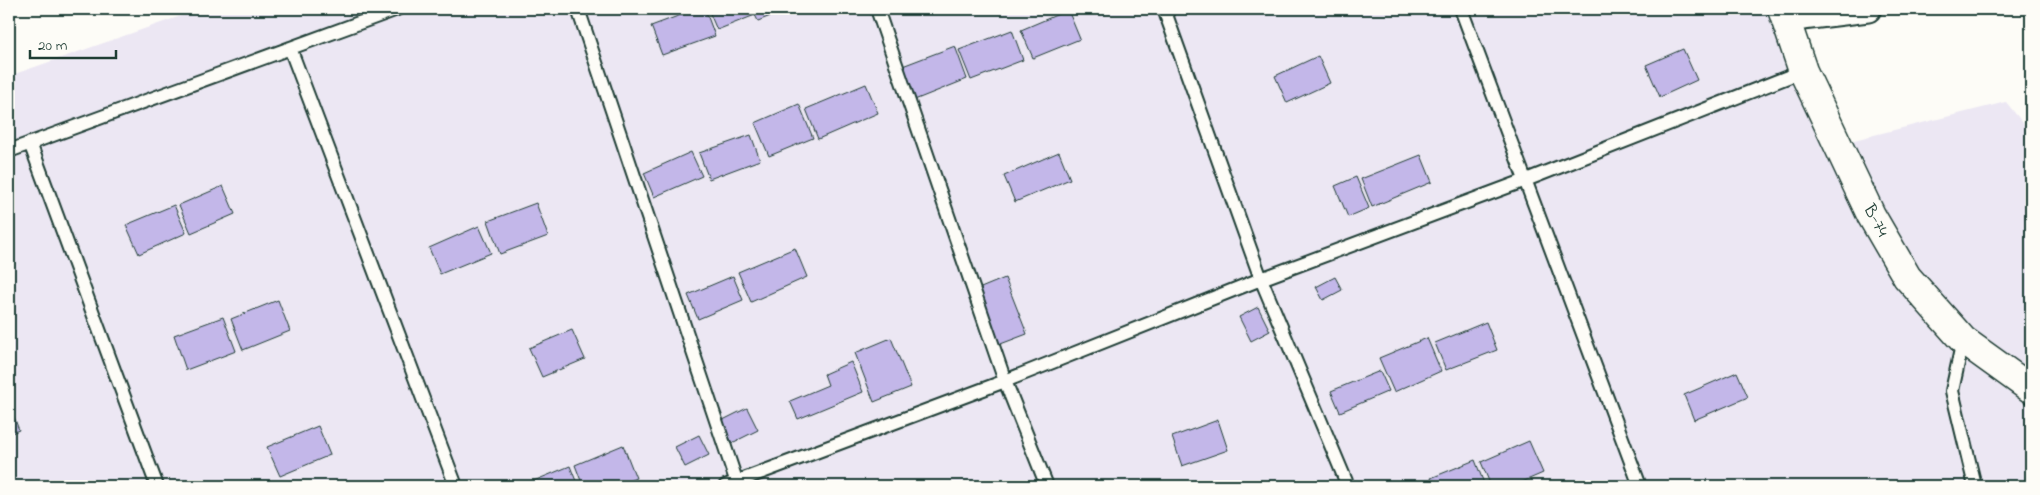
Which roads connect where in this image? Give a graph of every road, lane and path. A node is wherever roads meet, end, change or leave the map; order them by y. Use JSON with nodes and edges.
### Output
{"nodes":[{"id":1,"x":397,"y":9,"type":"edge"},
{"id":2,"x":578,"y":9,"type":"edge"},
{"id":3,"x":877,"y":9,"type":"edge"},
{"id":4,"x":1164,"y":9,"type":"edge"},
{"id":5,"x":1461,"y":9,"type":"edge"},
{"id":6,"x":1868,"y":9,"type":"edge"},
{"id":7,"x":1784,"y":14,"type":"edge"},
{"id":8,"x":290,"y":48,"type":"junction"},
{"id":9,"x":1803,"y":71,"type":"junction"},
{"id":10,"x":30,"y":143,"type":"junction"},
{"id":11,"x":9,"y":151,"type":"edge"},
{"id":12,"x":1526,"y":180,"type":"junction"},
{"id":13,"x":1261,"y":279,"type":"junction"},
{"id":14,"x":1963,"y":340,"type":"junction"},
{"id":15,"x":1005,"y":381,"type":"junction"},
{"id":16,"x":2031,"y":389,"type":"edge"},
{"id":17,"x":733,"y":485,"type":"edge"},
{"id":18,"x":157,"y":486,"type":"edge"},
{"id":19,"x":456,"y":486,"type":"edge"},
{"id":20,"x":1047,"y":486,"type":"edge"},
{"id":21,"x":1348,"y":486,"type":"edge"},
{"id":22,"x":1640,"y":486,"type":"edge"},
{"id":23,"x":1975,"y":486,"type":"edge"}],
"edges":[{"from":1,"to":8,"type":"lane"},
{"from":2,"to":17,"type":"lane"},
{"from":3,"to":15,"type":"lane"},
{"from":4,"to":13,"type":"lane"},
{"from":5,"to":12,"type":"lane"},
{"from":6,"to":7,"type":"street"},
{"from":7,"to":9,"type":"street","name":"B-74"},
{"from":8,"to":10,"type":"lane"},
{"from":8,"to":19,"type":"lane"},
{"from":9,"to":12,"type":"lane"},
{"from":9,"to":14,"type":"street","name":"B-74"},
{"from":10,"to":11,"type":"lane"},
{"from":10,"to":18,"type":"lane"},
{"from":12,"to":13,"type":"lane"},
{"from":12,"to":22,"type":"lane"},
{"from":13,"to":15,"type":"lane"},
{"from":13,"to":21,"type":"lane"},
{"from":14,"to":16,"type":"street","name":"B-74"},
{"from":14,"to":23,"type":"lane"},
{"from":15,"to":17,"type":"lane"},
{"from":15,"to":20,"type":"lane"}]}
